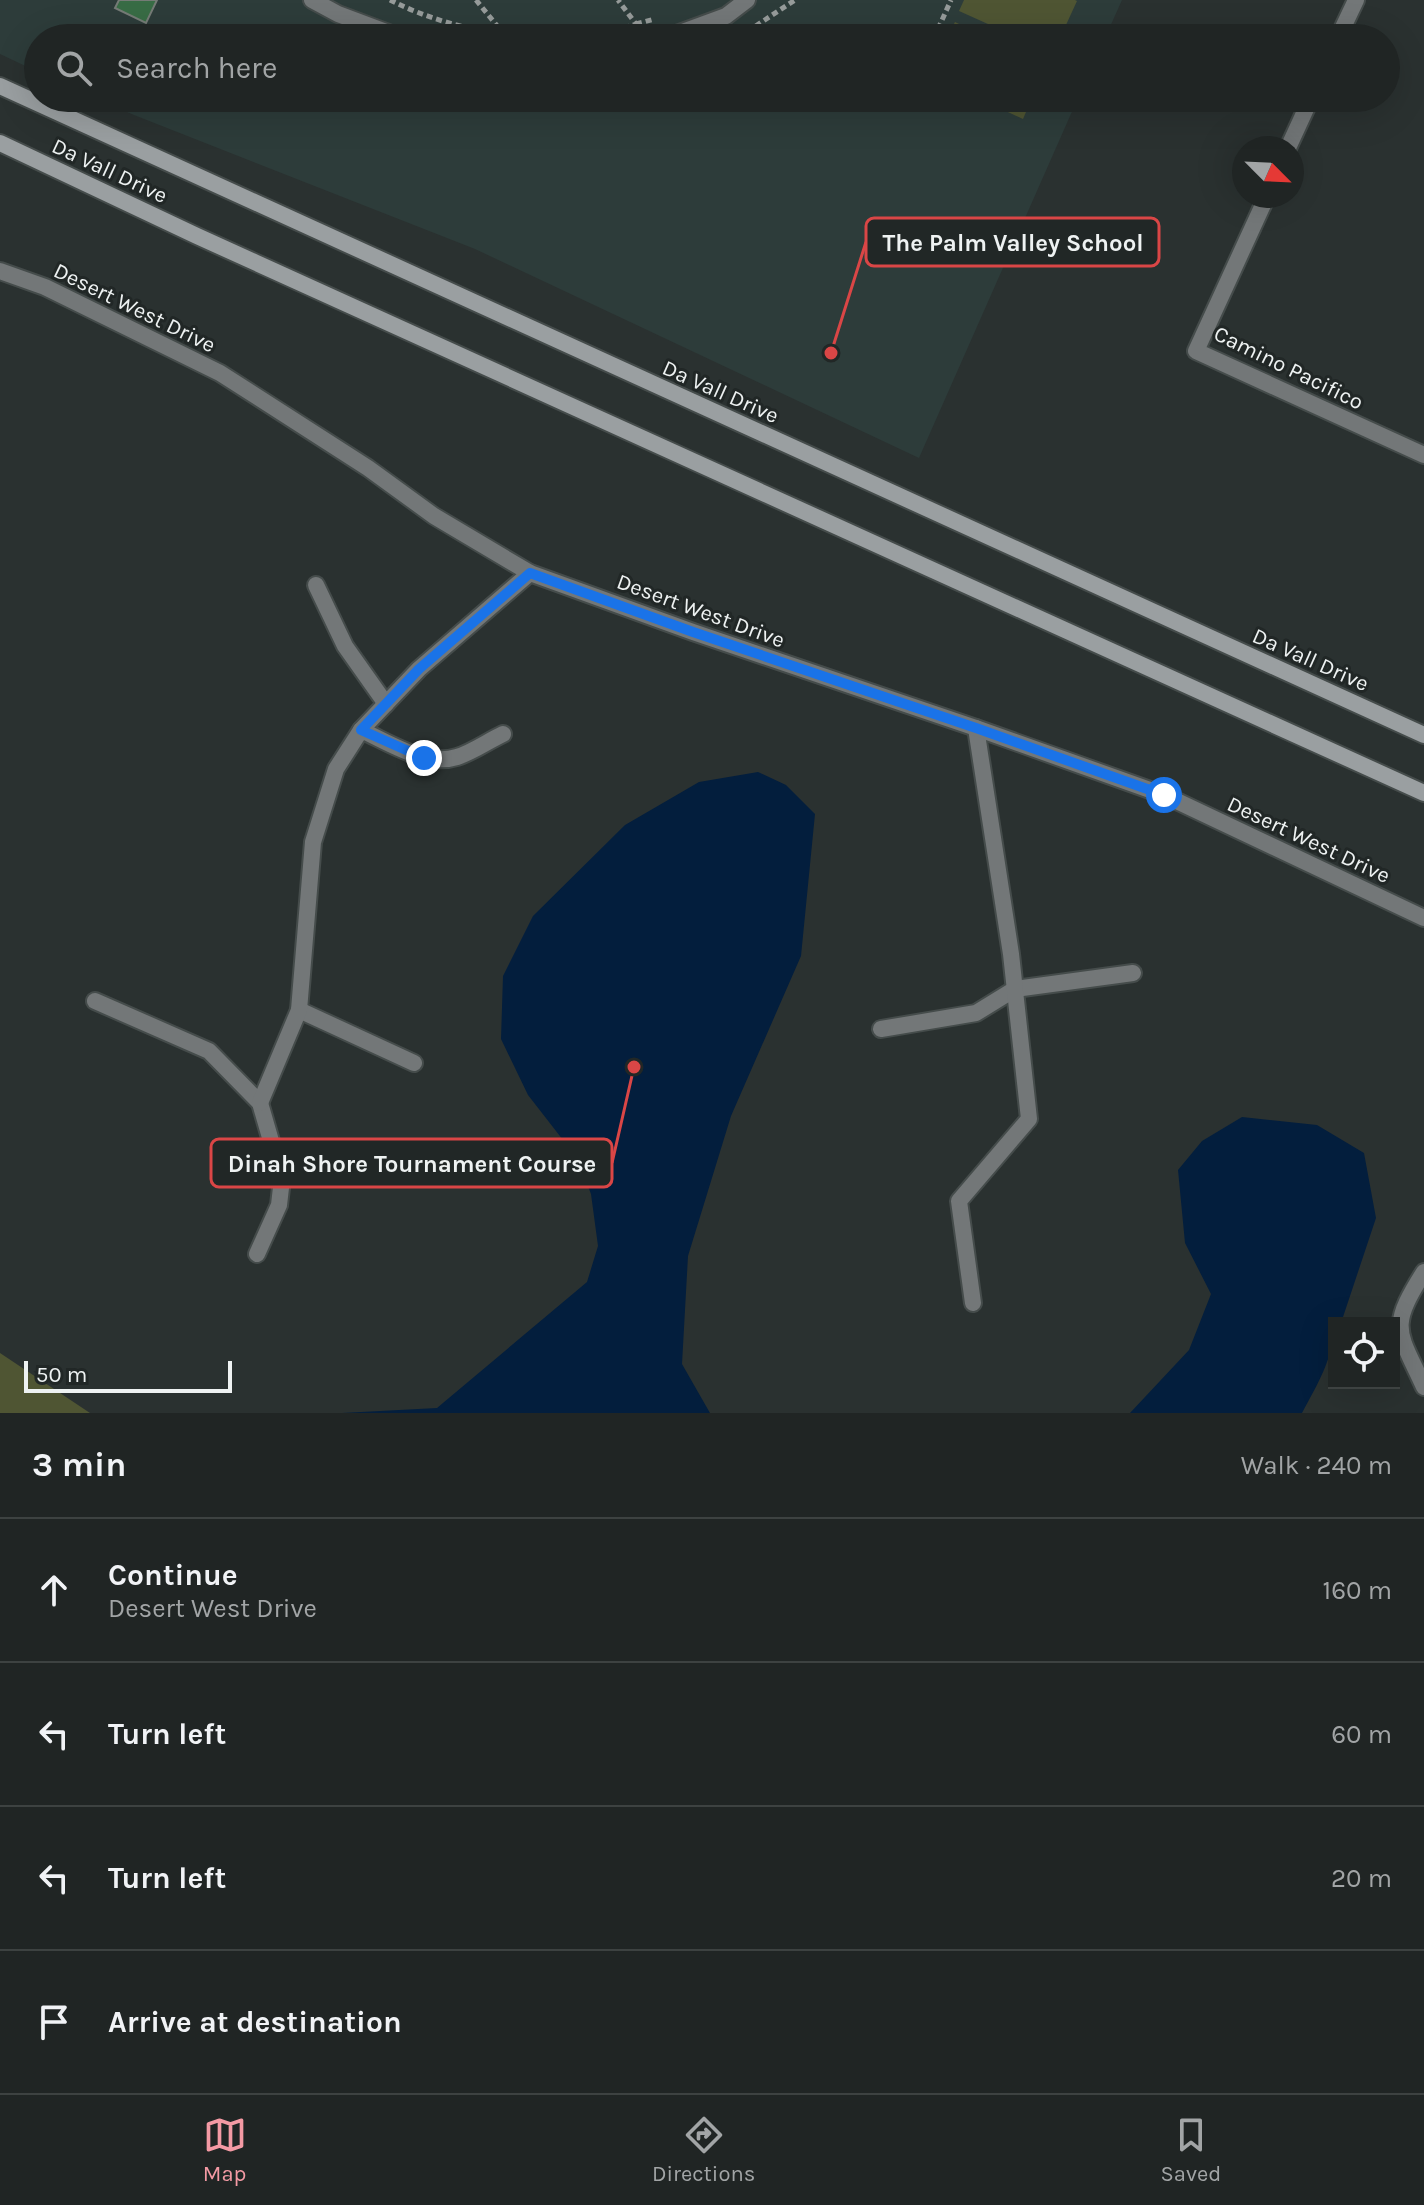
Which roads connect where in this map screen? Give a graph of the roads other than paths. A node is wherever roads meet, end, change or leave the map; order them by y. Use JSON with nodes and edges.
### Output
{"nodes":[{"id":1,"x":312,"y":0,"type":"edge"},
{"id":2,"x":747,"y":0,"type":"edge"},
{"id":3,"x":1356,"y":0,"type":"edge"},
{"id":4,"x":365,"y":24,"type":"edge"},
{"id":5,"x":704,"y":24,"type":"edge"},
{"id":6,"x":1345,"y":24,"type":"edge"},
{"id":7,"x":0,"y":86,"type":"edge"},
{"id":8,"x":24,"y":97,"type":"edge"},
{"id":9,"x":57,"y":112,"type":"edge"},
{"id":10,"x":1305,"y":112,"type":"edge"},
{"id":11,"x":1294,"y":136,"type":"edge"},
{"id":12,"x":0,"y":143,"type":"edge"},
{"id":13,"x":1262,"y":208,"type":"edge"},
{"id":14,"x":0,"y":271,"type":"edge"},
{"id":15,"x":1424,"y":455,"type":"edge"},
{"id":16,"x":530,"y":573,"type":"junction"},
{"id":17,"x":316,"y":585,"type":"dead end"},
{"id":18,"x":386,"y":704,"type":"junction"},
{"id":19,"x":976,"y":728,"type":"junction"},
{"id":20,"x":361,"y":730,"type":"junction"},
{"id":21,"x":503,"y":734,"type":"dead end"},
{"id":22,"x":1424,"y":735,"type":"edge"},
{"id":23,"x":1424,"y":793,"type":"edge"},
{"id":24,"x":1424,"y":918,"type":"edge"},
{"id":25,"x":1133,"y":973,"type":"dead end"},
{"id":26,"x":1015,"y":989,"type":"junction"},
{"id":27,"x":95,"y":1001,"type":"dead end"},
{"id":28,"x":299,"y":1010,"type":"junction"},
{"id":29,"x":881,"y":1029,"type":"dead end"},
{"id":30,"x":414,"y":1063,"type":"dead end"},
{"id":31,"x":260,"y":1103,"type":"junction"},
{"id":32,"x":257,"y":1254,"type":"dead end"},
{"id":33,"x":1424,"y":1272,"type":"edge"},
{"id":34,"x":973,"y":1303,"type":"dead end"},
{"id":35,"x":1424,"y":1387,"type":"edge"}],
"edges":[{"from":1,"to":4,"type":"street"},
{"from":2,"to":5,"type":"street"},
{"from":3,"to":6,"type":"street"},
{"from":7,"to":8,"type":"main road","name":"Da Vall Drive"},
{"from":9,"to":22,"type":"main road","name":"Da Vall Drive"},
{"from":10,"to":11,"type":"street"},
{"from":12,"to":23,"type":"main road","name":"Da Vall Drive"},
{"from":13,"to":15,"type":"street","name":"Camino Pacifico"},
{"from":14,"to":16,"type":"street","name":"Desert West Drive"},
{"from":16,"to":18,"type":"street"},
{"from":16,"to":19,"type":"street","name":"Desert West Drive"},
{"from":17,"to":18,"type":"street"},
{"from":18,"to":20,"type":"street"},
{"from":19,"to":24,"type":"street","name":"Desert West Drive"},
{"from":19,"to":26,"type":"street"},
{"from":20,"to":21,"type":"street"},
{"from":20,"to":28,"type":"street"},
{"from":25,"to":26,"type":"street"},
{"from":26,"to":29,"type":"street"},
{"from":26,"to":34,"type":"street"},
{"from":27,"to":31,"type":"street"},
{"from":28,"to":30,"type":"street"},
{"from":28,"to":31,"type":"street"},
{"from":31,"to":32,"type":"street"},
{"from":33,"to":35,"type":"street"}]}
